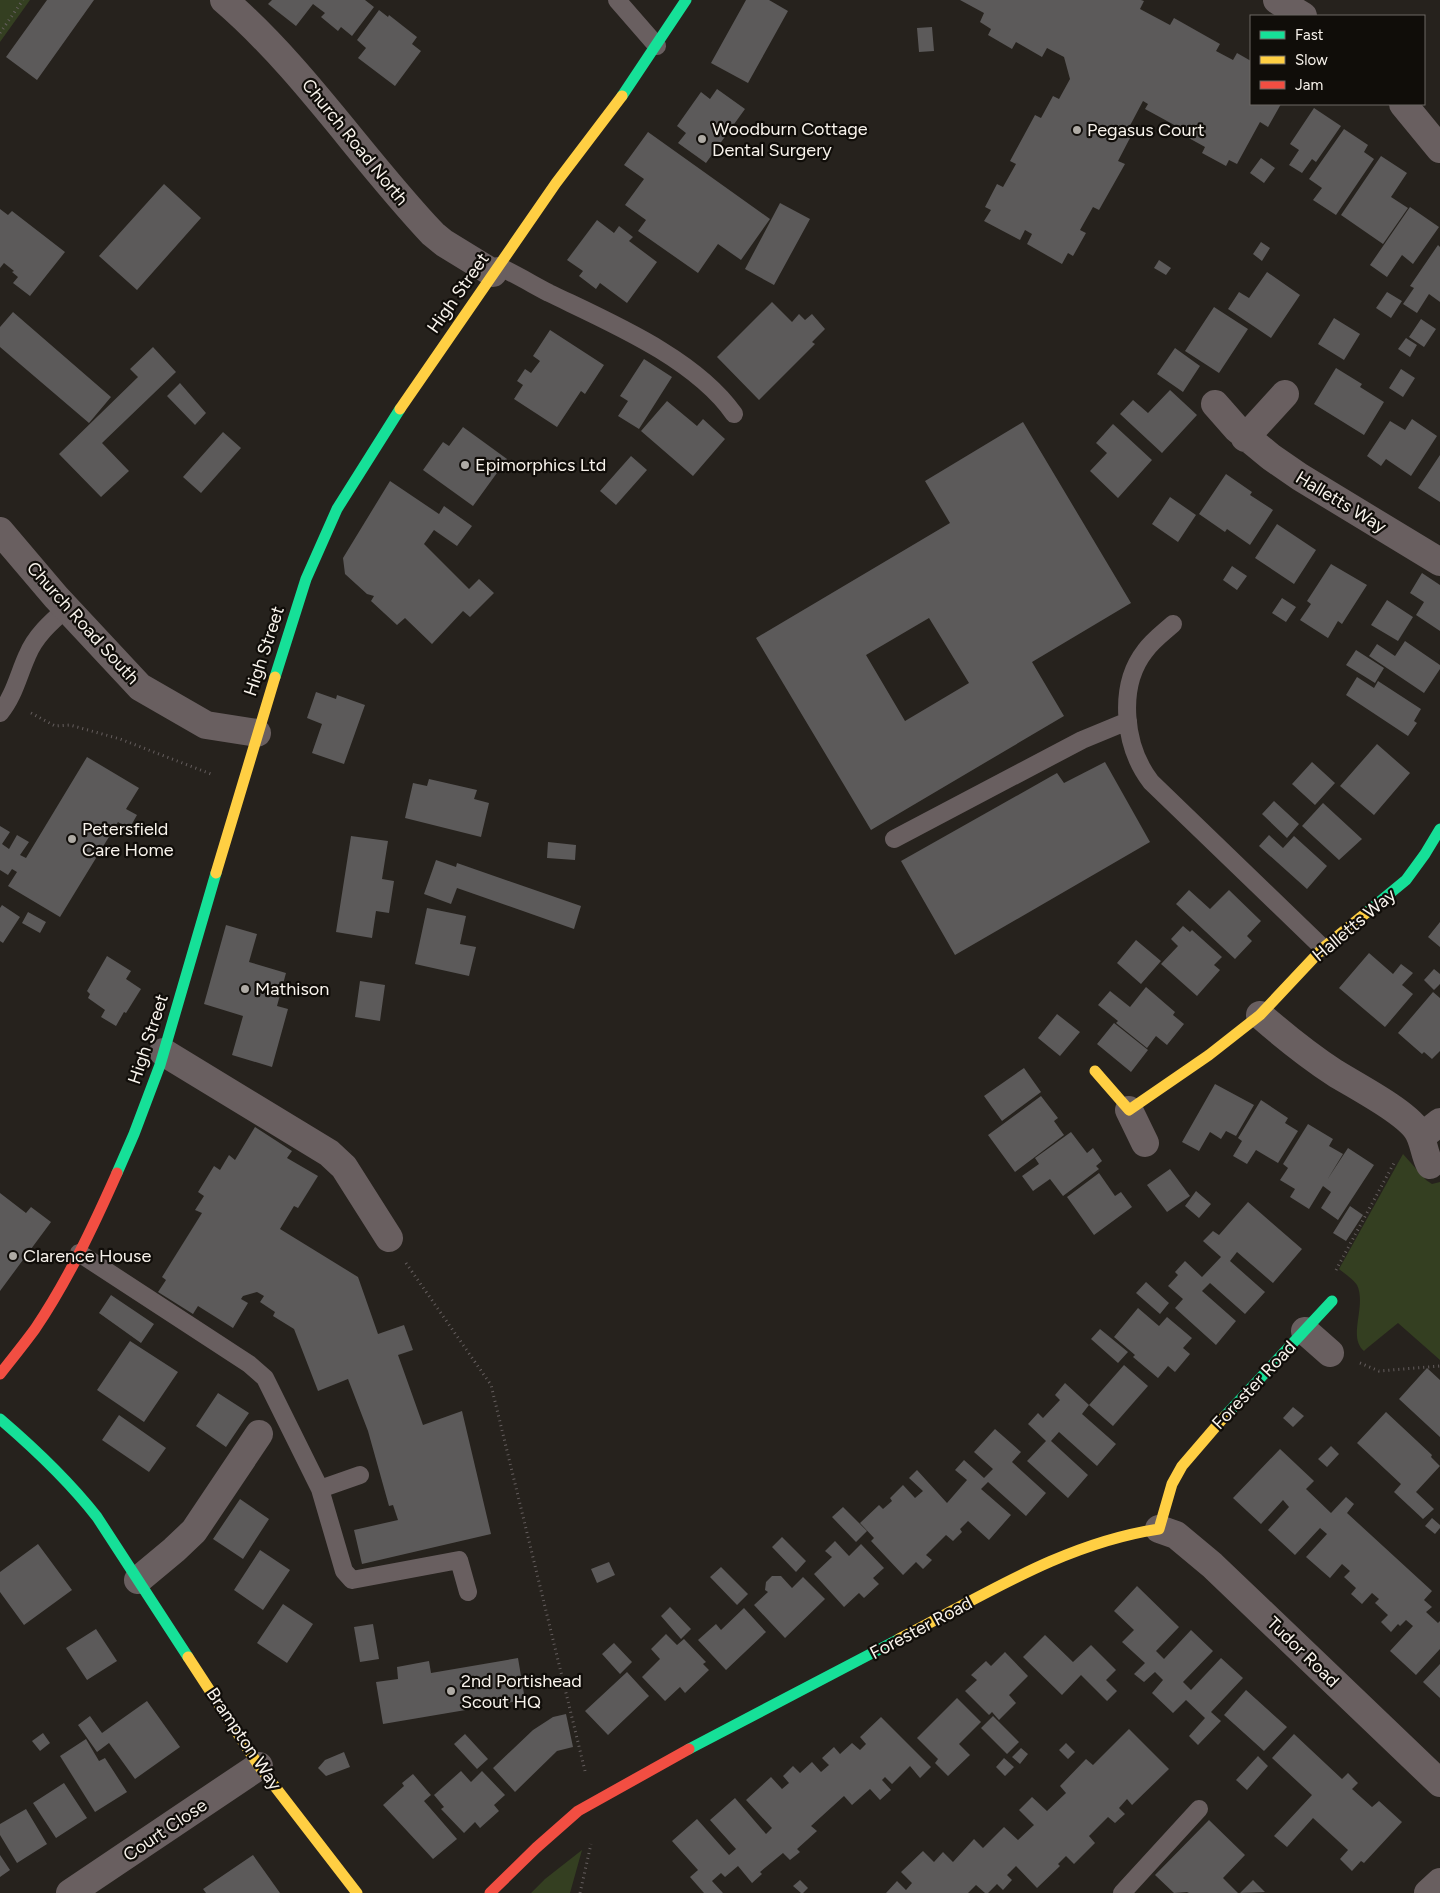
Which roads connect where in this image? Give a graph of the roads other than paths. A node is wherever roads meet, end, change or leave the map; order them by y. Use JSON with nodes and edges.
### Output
{"nodes":[{"id":1,"x":224,"y":0,"type":"edge"},
{"id":2,"x":617,"y":0,"type":"edge"},
{"id":3,"x":686,"y":0,"type":"edge"},
{"id":4,"x":1277,"y":0,"type":"edge"},
{"id":5,"x":1301,"y":15,"type":"edge"},
{"id":6,"x":657,"y":46,"type":"junction"},
{"id":7,"x":1404,"y":105,"type":"edge"},
{"id":8,"x":1440,"y":149,"type":"edge"},
{"id":9,"x":496,"y":269,"type":"junction"},
{"id":10,"x":1285,"y":394,"type":"dead end"},
{"id":11,"x":1215,"y":404,"type":"dead end"},
{"id":12,"x":734,"y":414,"type":"dead end"},
{"id":13,"x":1246,"y":438,"type":"junction"},
{"id":14,"x":0,"y":531,"type":"edge"},
{"id":15,"x":1440,"y":562,"type":"edge"},
{"id":16,"x":67,"y":608,"type":"junction"},
{"id":17,"x":1173,"y":624,"type":"dead end"},
{"id":18,"x":4,"y":707,"type":"edge"},
{"id":19,"x":1128,"y":721,"type":"junction"},
{"id":20,"x":257,"y":733,"type":"junction"},
{"id":21,"x":1440,"y":829,"type":"edge"},
{"id":22,"x":894,"y":839,"type":"dead end"},
{"id":23,"x":1323,"y":948,"type":"junction"},
{"id":24,"x":1260,"y":1015,"type":"junction"},
{"id":25,"x":164,"y":1052,"type":"junction"},
{"id":26,"x":1095,"y":1071,"type":"dead end"},
{"id":27,"x":1129,"y":1110,"type":"junction"},
{"id":28,"x":1425,"y":1128,"type":"edge"},
{"id":29,"x":1144,"y":1142,"type":"dead end"},
{"id":30,"x":1430,"y":1165,"type":"dead end"},
{"id":31,"x":389,"y":1238,"type":"road end"},
{"id":32,"x":79,"y":1253,"type":"junction"},
{"id":33,"x":1332,"y":1301,"type":"road end"},
{"id":34,"x":1305,"y":1331,"type":"junction"},
{"id":35,"x":1330,"y":1353,"type":"road end"},
{"id":36,"x":0,"y":1374,"type":"edge"},
{"id":37,"x":0,"y":1419,"type":"edge"},
{"id":38,"x":259,"y":1434,"type":"dead end"},
{"id":39,"x":360,"y":1475,"type":"dead end"},
{"id":40,"x":320,"y":1489,"type":"junction"},
{"id":41,"x":1159,"y":1529,"type":"junction"},
{"id":42,"x":138,"y":1580,"type":"junction"},
{"id":43,"x":468,"y":1592,"type":"dead end"},
{"id":44,"x":260,"y":1766,"type":"junction"},
{"id":45,"x":1440,"y":1783,"type":"edge"},
{"id":46,"x":1199,"y":1809,"type":"dead end"},
{"id":47,"x":1440,"y":1882,"type":"edge"},
{"id":48,"x":70,"y":1893,"type":"edge"},
{"id":49,"x":357,"y":1893,"type":"edge"},
{"id":50,"x":490,"y":1893,"type":"edge"},
{"id":51,"x":1122,"y":1893,"type":"edge"},
{"id":52,"x":1428,"y":1893,"type":"edge"}],
"edges":[{"from":1,"to":9,"type":"street","name":"Church Road North"},
{"from":2,"to":6,"type":"lane"},
{"from":3,"to":6,"type":"street","name":"High Street"},
{"from":4,"to":5,"type":"street"},
{"from":6,"to":9,"type":"street","name":"High Street"},
{"from":7,"to":8,"type":"street"},
{"from":9,"to":12,"type":"lane"},
{"from":9,"to":20,"type":"street","name":"High Street"},
{"from":10,"to":13,"type":"street"},
{"from":11,"to":13,"type":"street","name":"Halletts Way"},
{"from":13,"to":15,"type":"street","name":"Halletts Way"},
{"from":14,"to":16,"type":"street","name":"Church Road South"},
{"from":16,"to":18,"type":"lane"},
{"from":16,"to":20,"type":"street","name":"Church Road South"},
{"from":17,"to":19,"type":"lane"},
{"from":19,"to":22,"type":"lane"},
{"from":19,"to":23,"type":"lane"},
{"from":20,"to":25,"type":"street","name":"High Street"},
{"from":21,"to":23,"type":"street","name":"Halletts Way"},
{"from":23,"to":24,"type":"street","name":"Halletts Way"},
{"from":24,"to":27,"type":"street","name":"Halletts Way"},
{"from":24,"to":28,"type":"street"},
{"from":25,"to":31,"type":"street"},
{"from":25,"to":32,"type":"street","name":"High Street"},
{"from":26,"to":27,"type":"street"},
{"from":27,"to":29,"type":"street"},
{"from":28,"to":30,"type":"street"},
{"from":32,"to":36,"type":"street","name":"High Street"},
{"from":32,"to":40,"type":"lane"},
{"from":33,"to":34,"type":"street","name":"Forester Road"},
{"from":34,"to":35,"type":"street","name":"Forester Road"},
{"from":34,"to":41,"type":"street","name":"Forester Road"},
{"from":37,"to":42,"type":"street","name":"Brampton Way"},
{"from":38,"to":42,"type":"street"},
{"from":39,"to":40,"type":"lane"},
{"from":40,"to":43,"type":"lane"},
{"from":41,"to":45,"type":"street","name":"Tudor Road"},
{"from":41,"to":50,"type":"street","name":"Forester Road"},
{"from":42,"to":44,"type":"street","name":"Brampton Way"},
{"from":44,"to":48,"type":"street","name":"Court Close"},
{"from":44,"to":49,"type":"street","name":"Brampton Way"},
{"from":46,"to":51,"type":"lane"},
{"from":47,"to":52,"type":"street"}]}
